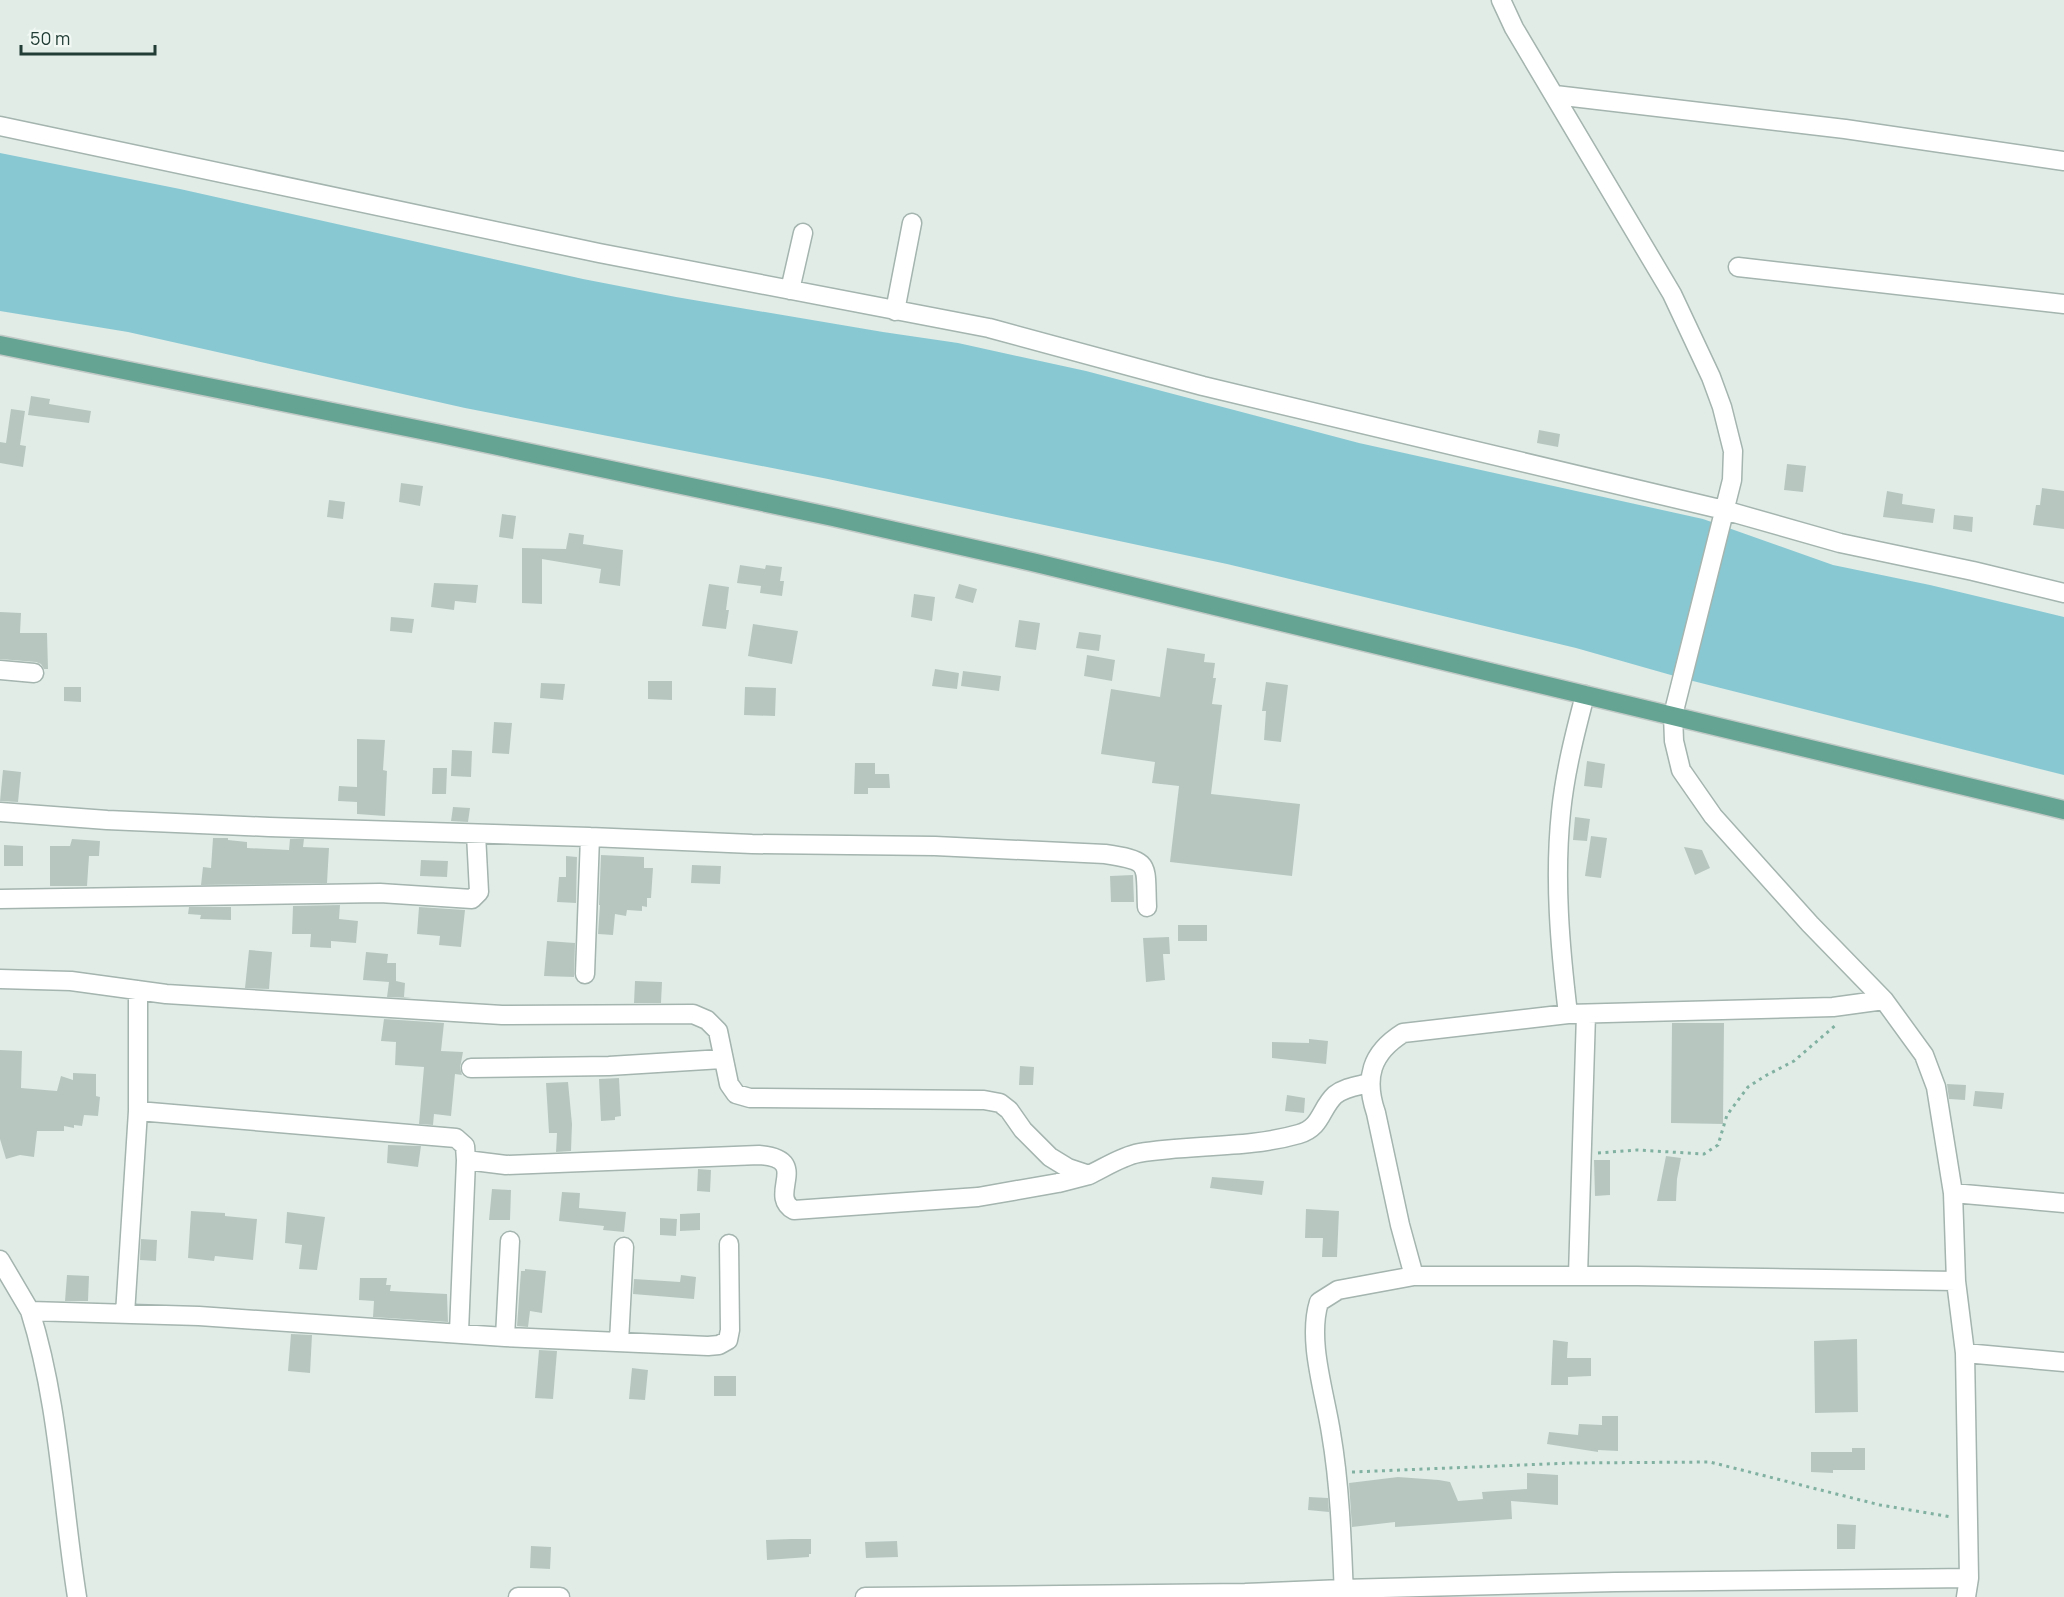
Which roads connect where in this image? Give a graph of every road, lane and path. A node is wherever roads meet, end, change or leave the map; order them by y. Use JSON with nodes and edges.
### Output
{"nodes":[{"id":1,"x":1501,"y":0,"type":"edge"},
{"id":2,"x":1555,"y":95,"type":"junction"},
{"id":3,"x":0,"y":126,"type":"edge"},
{"id":4,"x":2064,"y":161,"type":"edge"},
{"id":5,"x":912,"y":224,"type":"dead end"},
{"id":6,"x":803,"y":233,"type":"dead end"},
{"id":7,"x":1738,"y":267,"type":"dead end"},
{"id":8,"x":790,"y":290,"type":"junction"},
{"id":9,"x":2064,"y":304,"type":"edge"},
{"id":10,"x":895,"y":311,"type":"junction"},
{"id":11,"x":0,"y":345,"type":"edge"},
{"id":12,"x":1723,"y":514,"type":"junction"},
{"id":13,"x":2064,"y":580,"type":"edge"},
{"id":14,"x":2028,"y":584,"type":"junction"},
{"id":15,"x":2064,"y":593,"type":"edge"},
{"id":16,"x":0,"y":670,"type":"edge"},
{"id":17,"x":34,"y":673,"type":"dead end"},
{"id":18,"x":1585,"y":695,"type":"junction"},
{"id":19,"x":1673,"y":715,"type":"junction"},
{"id":20,"x":2064,"y":810,"type":"edge"},
{"id":21,"x":0,"y":812,"type":"edge"},
{"id":22,"x":476,"y":834,"type":"junction"},
{"id":23,"x":590,"y":837,"type":"junction"},
{"id":24,"x":0,"y":899,"type":"edge"},
{"id":25,"x":1148,"y":907,"type":"dead end"},
{"id":26,"x":585,"y":974,"type":"dead end"},
{"id":27,"x":0,"y":979,"type":"edge"},
{"id":28,"x":138,"y":990,"type":"junction"},
{"id":29,"x":1884,"y":1000,"type":"junction"},
{"id":30,"x":1859,"y":1004,"type":"junction"},
{"id":31,"x":1577,"y":1014,"type":"junction"},
{"id":32,"x":722,"y":1059,"type":"junction"},
{"id":33,"x":471,"y":1068,"type":"dead end"},
{"id":34,"x":1370,"y":1083,"type":"junction"},
{"id":35,"x":138,"y":1111,"type":"junction"},
{"id":36,"x":1581,"y":1154,"type":"junction"},
{"id":37,"x":466,"y":1160,"type":"junction"},
{"id":38,"x":1089,"y":1175,"type":"junction"},
{"id":39,"x":1953,"y":1193,"type":"junction"},
{"id":40,"x":2064,"y":1203,"type":"edge"},
{"id":41,"x":510,"y":1241,"type":"dead end"},
{"id":42,"x":729,"y":1244,"type":"dead end"},
{"id":43,"x":624,"y":1247,"type":"dead end"},
{"id":44,"x":0,"y":1260,"type":"edge"},
{"id":45,"x":1414,"y":1276,"type":"junction"},
{"id":46,"x":1578,"y":1276,"type":"junction"},
{"id":47,"x":1956,"y":1281,"type":"junction"},
{"id":48,"x":30,"y":1311,"type":"junction"},
{"id":49,"x":125,"y":1314,"type":"junction"},
{"id":50,"x":459,"y":1332,"type":"junction"},
{"id":51,"x":505,"y":1337,"type":"junction"},
{"id":52,"x":619,"y":1342,"type":"junction"},
{"id":53,"x":1965,"y":1353,"type":"junction"},
{"id":54,"x":2064,"y":1362,"type":"edge"},
{"id":55,"x":1335,"y":1473,"type":"junction"},
{"id":56,"x":1968,"y":1521,"type":"junction"},
{"id":57,"x":1969,"y":1578,"type":"junction"},
{"id":58,"x":1344,"y":1593,"type":"edge"},
{"id":59,"x":77,"y":1597,"type":"edge"},
{"id":60,"x":518,"y":1597,"type":"edge"},
{"id":61,"x":560,"y":1597,"type":"edge"},
{"id":62,"x":865,"y":1597,"type":"edge"},
{"id":63,"x":1966,"y":1597,"type":"edge"}],
"edges":[{"from":1,"to":2,"type":"street"},
{"from":2,"to":4,"type":"street"},
{"from":2,"to":12,"type":"street"},
{"from":3,"to":8,"type":"street"},
{"from":5,"to":10,"type":"street"},
{"from":6,"to":8,"type":"street"},
{"from":7,"to":9,"type":"street"},
{"from":8,"to":10,"type":"street"},
{"from":10,"to":12,"type":"street"},
{"from":11,"to":18,"type":"main road"},
{"from":12,"to":14,"type":"street"},
{"from":12,"to":19,"type":"street"},
{"from":13,"to":14,"type":"street"},
{"from":14,"to":15,"type":"street"},
{"from":16,"to":17,"type":"street"},
{"from":18,"to":19,"type":"main road"},
{"from":18,"to":31,"type":"street"},
{"from":19,"to":20,"type":"main road"},
{"from":19,"to":29,"type":"street"},
{"from":21,"to":22,"type":"street"},
{"from":22,"to":23,"type":"street"},
{"from":22,"to":24,"type":"street"},
{"from":23,"to":25,"type":"street"},
{"from":23,"to":26,"type":"street"},
{"from":27,"to":28,"type":"street"},
{"from":28,"to":32,"type":"street"},
{"from":28,"to":35,"type":"street"},
{"from":29,"to":30,"type":"street"},
{"from":29,"to":39,"type":"street"},
{"from":30,"to":31,"type":"street"},
{"from":30,"to":36,"type":"path"},
{"from":31,"to":34,"type":"street"},
{"from":31,"to":36,"type":"street"},
{"from":32,"to":33,"type":"street"},
{"from":32,"to":38,"type":"street"},
{"from":34,"to":38,"type":"street"},
{"from":34,"to":45,"type":"street"},
{"from":35,"to":37,"type":"street"},
{"from":35,"to":49,"type":"street"},
{"from":36,"to":46,"type":"street"},
{"from":37,"to":38,"type":"street"},
{"from":37,"to":50,"type":"street"},
{"from":39,"to":40,"type":"street"},
{"from":39,"to":47,"type":"street"},
{"from":41,"to":51,"type":"street"},
{"from":42,"to":52,"type":"street"},
{"from":43,"to":52,"type":"street"},
{"from":44,"to":48,"type":"street"},
{"from":45,"to":46,"type":"street"},
{"from":45,"to":55,"type":"street"},
{"from":46,"to":47,"type":"street"},
{"from":47,"to":53,"type":"street"},
{"from":48,"to":49,"type":"street"},
{"from":48,"to":59,"type":"street"},
{"from":49,"to":50,"type":"street"},
{"from":50,"to":51,"type":"street"},
{"from":51,"to":52,"type":"street"},
{"from":53,"to":54,"type":"street"},
{"from":53,"to":56,"type":"street"},
{"from":55,"to":56,"type":"path"},
{"from":55,"to":58,"type":"street"},
{"from":56,"to":57,"type":"street"},
{"from":57,"to":58,"type":"street"},
{"from":57,"to":63,"type":"street"},
{"from":58,"to":62,"type":"street"},
{"from":60,"to":61,"type":"street"}]}
